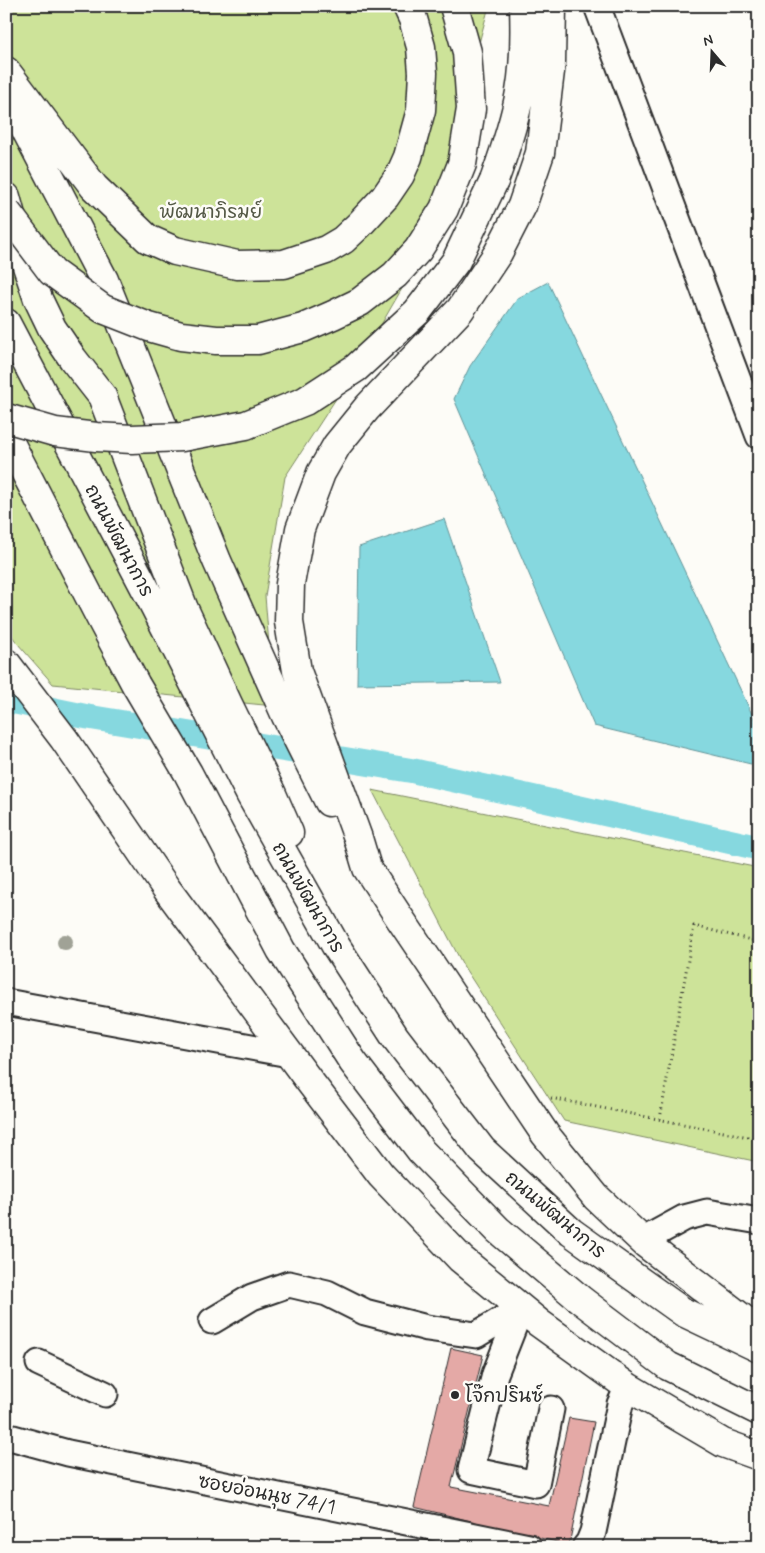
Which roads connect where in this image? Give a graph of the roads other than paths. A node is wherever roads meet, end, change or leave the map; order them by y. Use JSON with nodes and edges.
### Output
{"nodes":[{"id":1,"x":407,"y":6,"type":"edge"},
{"id":2,"x":454,"y":6,"type":"edge"},
{"id":3,"x":524,"y":6,"type":"edge"},
{"id":4,"x":552,"y":6,"type":"edge"},
{"id":5,"x":597,"y":6,"type":"edge"},
{"id":6,"x":6,"y":71,"type":"edge"},
{"id":7,"x":6,"y":92,"type":"edge"},
{"id":8,"x":6,"y":197,"type":"edge"},
{"id":9,"x":6,"y":212,"type":"edge"},
{"id":10,"x":6,"y":324,"type":"edge"},
{"id":11,"x":6,"y":418,"type":"edge"},
{"id":12,"x":6,"y":435,"type":"edge"},
{"id":13,"x":759,"y":436,"type":"edge"},
{"id":14,"x":6,"y":663,"type":"edge"},
{"id":15,"x":6,"y":692,"type":"edge"},
{"id":16,"x":217,"y":705,"type":"junction"},
{"id":17,"x":299,"y":714,"type":"junction"},
{"id":18,"x":54,"y":740,"type":"junction"},
{"id":19,"x":6,"y":1002,"type":"edge"},
{"id":20,"x":289,"y":1054,"type":"junction"},
{"id":21,"x":759,"y":1222,"type":"edge"},
{"id":22,"x":642,"y":1241,"type":"junction"},
{"id":23,"x":521,"y":1308,"type":"junction"},
{"id":24,"x":212,"y":1320,"type":"dead end"},
{"id":25,"x":759,"y":1331,"type":"edge"},
{"id":26,"x":759,"y":1348,"type":"edge"},
{"id":27,"x":39,"y":1363,"type":"dead end"},
{"id":28,"x":628,"y":1387,"type":"junction"},
{"id":29,"x":104,"y":1394,"type":"dead end"},
{"id":30,"x":551,"y":1409,"type":"dead end"},
{"id":31,"x":759,"y":1411,"type":"edge"},
{"id":32,"x":6,"y":1436,"type":"edge"},
{"id":33,"x":759,"y":1456,"type":"edge"},
{"id":34,"x":529,"y":1547,"type":"edge"},
{"id":35,"x":585,"y":1547,"type":"edge"}],
"edges":[{"from":1,"to":6,"type":"main road"},
{"from":2,"to":9,"type":"main road","bridge":true},
{"from":3,"to":11,"type":"main road","bridge":true},
{"from":4,"to":17,"type":"main road"},
{"from":5,"to":13,"type":"street"},
{"from":7,"to":17,"type":"main road"},
{"from":8,"to":16,"type":"main road"},
{"from":10,"to":16,"type":"main road","name":"ถนนพัฒนาการ"},
{"from":12,"to":31,"type":"main road"},
{"from":14,"to":18,"type":"main road"},
{"from":15,"to":18,"type":"main road"},
{"from":16,"to":26,"type":"main road","name":"ถนนพัฒนาการ"},
{"from":17,"to":22,"type":"main road"},
{"from":18,"to":20,"type":"main road"},
{"from":19,"to":20,"type":"street"},
{"from":20,"to":23,"type":"main road"},
{"from":21,"to":22,"type":"street"},
{"from":22,"to":25,"type":"main road"},
{"from":23,"to":24,"type":"street"},
{"from":23,"to":28,"type":"main road"},
{"from":23,"to":30,"type":"street"},
{"from":27,"to":29,"type":"street"},
{"from":28,"to":33,"type":"main road"},
{"from":28,"to":35,"type":"street"},
{"from":32,"to":34,"type":"street","name":"ซอยอ่อนนุช 74/1"}]}
